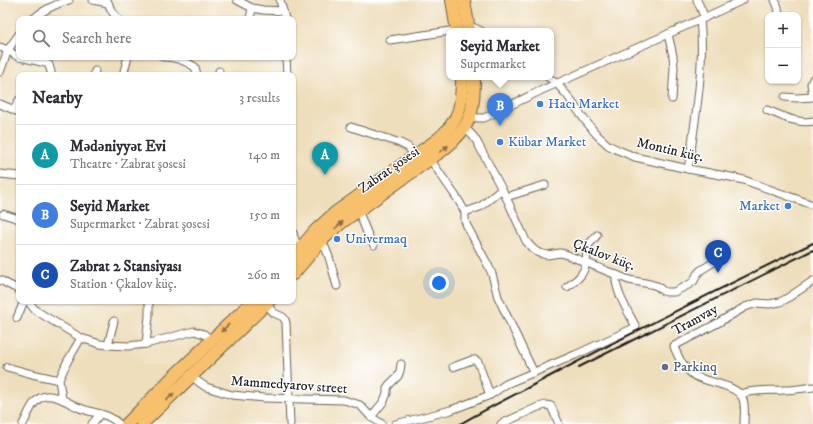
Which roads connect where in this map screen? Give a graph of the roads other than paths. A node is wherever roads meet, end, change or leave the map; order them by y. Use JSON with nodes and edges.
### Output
{"nodes":[{"id":1,"x":69,"y":0,"type":"edge"},
{"id":2,"x":93,"y":0,"type":"edge"},
{"id":3,"x":237,"y":0,"type":"edge"},
{"id":4,"x":280,"y":0,"type":"edge"},
{"id":5,"x":452,"y":0,"type":"edge"},
{"id":6,"x":464,"y":0,"type":"edge"},
{"id":7,"x":697,"y":0,"type":"edge"},
{"id":8,"x":743,"y":0,"type":"edge"},
{"id":9,"x":775,"y":0,"type":"edge"},
{"id":10,"x":108,"y":2,"type":"edge"},
{"id":11,"x":252,"y":8,"type":"junction"},
{"id":12,"x":283,"y":11,"type":"junction"},
{"id":13,"x":779,"y":12,"type":"edge"},
{"id":14,"x":37,"y":16,"type":"edge"},
{"id":15,"x":116,"y":16,"type":"edge"},
{"id":16,"x":251,"y":16,"type":"edge"},
{"id":17,"x":284,"y":16,"type":"edge"},
{"id":18,"x":702,"y":19,"type":"junction"},
{"id":19,"x":462,"y":28,"type":"edge"},
{"id":20,"x":463,"y":28,"type":"edge"},
{"id":21,"x":446,"y":32,"type":"edge"},
{"id":22,"x":668,"y":34,"type":"junction"},
{"id":23,"x":16,"y":38,"type":"edge"},
{"id":24,"x":390,"y":40,"type":"dead end"},
{"id":25,"x":0,"y":47,"type":"edge"},
{"id":26,"x":8,"y":50,"type":"junction"},
{"id":27,"x":16,"y":55,"type":"edge"},
{"id":28,"x":33,"y":60,"type":"edge"},
{"id":29,"x":127,"y":60,"type":"edge"},
{"id":30,"x":178,"y":60,"type":"edge"},
{"id":31,"x":286,"y":60,"type":"edge"},
{"id":32,"x":0,"y":72,"type":"edge"},
{"id":33,"x":51,"y":72,"type":"dead end"},
{"id":34,"x":124,"y":72,"type":"edge"},
{"id":35,"x":196,"y":72,"type":"edge"},
{"id":36,"x":287,"y":72,"type":"edge"},
{"id":37,"x":813,"y":79,"type":"edge"},
{"id":38,"x":462,"y":80,"type":"edge"},
{"id":39,"x":474,"y":80,"type":"edge"},
{"id":40,"x":552,"y":80,"type":"edge"},
{"id":41,"x":557,"y":84,"type":"junction"},
{"id":42,"x":813,"y":96,"type":"edge"},
{"id":43,"x":785,"y":97,"type":"dead end"},
{"id":44,"x":672,"y":99,"type":"dead end"},
{"id":45,"x":0,"y":104,"type":"edge"},
{"id":46,"x":767,"y":110,"type":"dead end"},
{"id":47,"x":16,"y":111,"type":"edge"},
{"id":48,"x":813,"y":120,"type":"edge"},
{"id":49,"x":468,"y":122,"type":"junction"},
{"id":50,"x":352,"y":127,"type":"dead end"},
{"id":51,"x":416,"y":156,"type":"junction"},
{"id":52,"x":430,"y":159,"type":"junction"},
{"id":53,"x":688,"y":169,"type":"junction"},
{"id":54,"x":0,"y":174,"type":"edge"},
{"id":55,"x":16,"y":176,"type":"edge"},
{"id":56,"x":545,"y":185,"type":"dead end"},
{"id":57,"x":502,"y":189,"type":"junction"},
{"id":58,"x":506,"y":196,"type":"junction"},
{"id":59,"x":813,"y":206,"type":"edge"},
{"id":60,"x":358,"y":210,"type":"junction"},
{"id":61,"x":465,"y":212,"type":"junction"},
{"id":62,"x":3,"y":214,"type":"dead end"},
{"id":63,"x":16,"y":218,"type":"edge"},
{"id":64,"x":597,"y":235,"type":"dead end"},
{"id":65,"x":322,"y":240,"type":"junction"},
{"id":66,"x":374,"y":245,"type":"dead end"},
{"id":67,"x":297,"y":253,"type":"edge"},
{"id":68,"x":720,"y":259,"type":"dead end"},
{"id":69,"x":586,"y":262,"type":"junction"},
{"id":70,"x":296,"y":270,"type":"edge"},
{"id":71,"x":616,"y":274,"type":"junction"},
{"id":72,"x":0,"y":280,"type":"edge"},
{"id":73,"x":813,"y":282,"type":"edge"},
{"id":74,"x":337,"y":286,"type":"dead end"},
{"id":75,"x":567,"y":287,"type":"dead end"},
{"id":76,"x":16,"y":288,"type":"edge"},
{"id":77,"x":23,"y":304,"type":"edge"},
{"id":78,"x":31,"y":304,"type":"edge"},
{"id":79,"x":148,"y":304,"type":"edge"},
{"id":80,"x":250,"y":304,"type":"edge"},
{"id":81,"x":266,"y":304,"type":"edge"},
{"id":82,"x":268,"y":304,"type":"edge"},
{"id":83,"x":17,"y":318,"type":"dead end"},
{"id":84,"x":114,"y":321,"type":"dead end"},
{"id":85,"x":81,"y":338,"type":"junction"},
{"id":86,"x":146,"y":344,"type":"junction"},
{"id":87,"x":216,"y":344,"type":"junction"},
{"id":88,"x":108,"y":345,"type":"junction"},
{"id":89,"x":401,"y":364,"type":"dead end"},
{"id":90,"x":7,"y":367,"type":"dead end"},
{"id":91,"x":452,"y":367,"type":"dead end"},
{"id":92,"x":534,"y":373,"type":"junction"},
{"id":93,"x":192,"y":376,"type":"junction"},
{"id":94,"x":59,"y":380,"type":"junction"},
{"id":95,"x":813,"y":387,"type":"edge"},
{"id":96,"x":740,"y":394,"type":"junction"},
{"id":97,"x":490,"y":395,"type":"junction"},
{"id":98,"x":288,"y":399,"type":"junction"},
{"id":99,"x":62,"y":400,"type":"junction"},
{"id":100,"x":100,"y":414,"type":"junction"},
{"id":101,"x":371,"y":417,"type":"junction"},
{"id":102,"x":23,"y":424,"type":"edge"},
{"id":103,"x":92,"y":424,"type":"edge"},
{"id":104,"x":119,"y":424,"type":"edge"},
{"id":105,"x":127,"y":424,"type":"edge"},
{"id":106,"x":142,"y":424,"type":"edge"},
{"id":107,"x":290,"y":424,"type":"edge"},
{"id":108,"x":382,"y":424,"type":"edge"},
{"id":109,"x":395,"y":424,"type":"edge"},
{"id":110,"x":501,"y":424,"type":"edge"},
{"id":111,"x":559,"y":424,"type":"edge"},
{"id":112,"x":744,"y":424,"type":"edge"}],
"edges":[{"from":1,"to":14,"type":"street"},
{"from":2,"to":10,"type":"street"},
{"from":3,"to":11,"type":"street"},
{"from":4,"to":12,"type":"street"},
{"from":5,"to":19,"type":"main road"},
{"from":6,"to":20,"type":"main road"},
{"from":7,"to":18,"type":"street"},
{"from":8,"to":18,"type":"street"},
{"from":9,"to":13,"type":"street"},
{"from":10,"to":15,"type":"street"},
{"from":11,"to":12,"type":"street"},
{"from":11,"to":16,"type":"street"},
{"from":12,"to":17,"type":"street"},
{"from":18,"to":22,"type":"street"},
{"from":18,"to":53,"type":"street"},
{"from":21,"to":24,"type":"street"},
{"from":22,"to":41,"type":"street"},
{"from":22,"to":44,"type":"street"},
{"from":23,"to":26,"type":"street"},
{"from":25,"to":26,"type":"street"},
{"from":26,"to":27,"type":"street"},
{"from":26,"to":32,"type":"street"},
{"from":28,"to":33,"type":"street"},
{"from":29,"to":34,"type":"street"},
{"from":30,"to":35,"type":"street"},
{"from":31,"to":36,"type":"street"},
{"from":37,"to":42,"type":"street"},
{"from":38,"to":51,"type":"main road","name":"Zabrat şosesi"},
{"from":39,"to":49,"type":"main road"},
{"from":40,"to":41,"type":"street","name":"Montin küç."},
{"from":41,"to":49,"type":"street"},
{"from":41,"to":53,"type":"street","name":"Montin küç."},
{"from":42,"to":43,"type":"street"},
{"from":45,"to":47,"type":"street"},
{"from":46,"to":48,"type":"street"},
{"from":52,"to":49,"type":"main road","name":"Zabrat şosesi","one_way":true},
{"from":49,"to":57,"type":"street","name":"Çkalov küç."},
{"from":50,"to":51,"type":"street"},
{"from":51,"to":67,"type":"main road","name":"Zabrat şosesi"},
{"from":52,"to":60,"type":"main road","name":"Zabrat şosesi"},
{"from":52,"to":61,"type":"street"},
{"from":53,"to":59,"type":"street","name":"Montin küç."},
{"from":54,"to":55,"type":"street"},
{"from":56,"to":58,"type":"street"},
{"from":57,"to":58,"type":"street","name":"Çkalov küç."},
{"from":57,"to":61,"type":"street"},
{"from":58,"to":69,"type":"street","name":"Çkalov küç."},
{"from":65,"to":60,"type":"main road","name":"Zabrat şosesi","one_way":true},
{"from":60,"to":66,"type":"street"},
{"from":61,"to":92,"type":"street"},
{"from":62,"to":63,"type":"street"},
{"from":64,"to":69,"type":"street"},
{"from":65,"to":70,"type":"main road","name":"Zabrat şosesi"},
{"from":65,"to":74,"type":"street"},
{"from":68,"to":71,"type":"street","name":"Çkalov küç."},
{"from":69,"to":71,"type":"street","name":"Çkalov küç."},
{"from":69,"to":75,"type":"street"},
{"from":71,"to":92,"type":"street"},
{"from":72,"to":76,"type":"street"},
{"from":73,"to":96,"type":"street","name":"Tramvay"},
{"from":77,"to":83,"type":"street"},
{"from":78,"to":85,"type":"street"},
{"from":79,"to":86,"type":"street"},
{"from":80,"to":87,"type":"main road","one_way":true},
{"from":81,"to":87,"type":"main road"},
{"from":82,"to":98,"type":"street"},
{"from":84,"to":88,"type":"street"},
{"from":85,"to":88,"type":"street"},
{"from":85,"to":94,"type":"street"},
{"from":86,"to":87,"type":"street"},
{"from":86,"to":88,"type":"street"},
{"from":87,"to":93,"type":"main road"},
{"from":87,"to":105,"type":"main road"},
{"from":89,"to":101,"type":"street"},
{"from":90,"to":94,"type":"street"},
{"from":91,"to":97,"type":"street"},
{"from":92,"to":97,"type":"street"},
{"from":93,"to":98,"type":"street","name":"Mammedyarov street"},
{"from":106,"to":93,"type":"main road","one_way":true},
{"from":94,"to":99,"type":"street"},
{"from":95,"to":96,"type":"street"},
{"from":96,"to":112,"type":"street"},
{"from":97,"to":109,"type":"street"},
{"from":98,"to":101,"type":"street","name":"Mammedyarov street"},
{"from":98,"to":107,"type":"street"},
{"from":99,"to":100,"type":"street"},
{"from":99,"to":102,"type":"street"},
{"from":100,"to":103,"type":"street"},
{"from":100,"to":104,"type":"street"},
{"from":101,"to":108,"type":"street","name":"Mammedyarov street"},
{"from":110,"to":111,"type":"street"}]}
